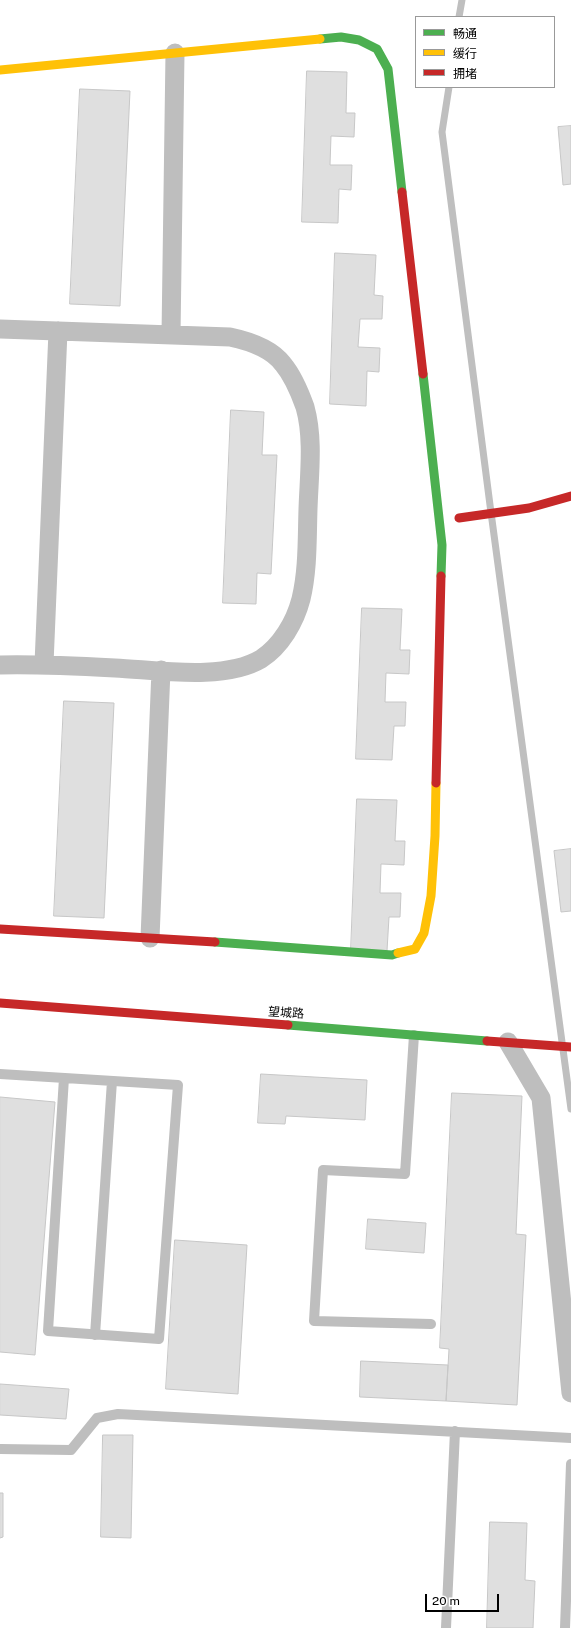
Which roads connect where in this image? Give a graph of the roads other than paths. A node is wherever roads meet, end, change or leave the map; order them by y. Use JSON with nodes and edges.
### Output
{"nodes":[{"id":1,"x":175,"y":53,"type":"junction"},
{"id":2,"x":0,"y":70,"type":"edge"},
{"id":3,"x":0,"y":329,"type":"edge"},
{"id":4,"x":58,"y":331,"type":"junction"},
{"id":5,"x":171,"y":335,"type":"junction"},
{"id":6,"x":571,"y":496,"type":"edge"},
{"id":7,"x":459,"y":518,"type":"joint"},
{"id":8,"x":440,"y":521,"type":"junction"},
{"id":9,"x":44,"y":664,"type":"junction"},
{"id":10,"x":0,"y":665,"type":"edge"},
{"id":11,"x":161,"y":670,"type":"junction"},
{"id":12,"x":0,"y":929,"type":"edge"},
{"id":13,"x":150,"y":938,"type":"junction"},
{"id":14,"x":0,"y":1003,"type":"edge"},
{"id":15,"x":414,"y":1035,"type":"junction"},
{"id":16,"x":508,"y":1042,"type":"junction"},
{"id":17,"x":571,"y":1047,"type":"edge"},
{"id":18,"x":0,"y":1074,"type":"edge"},
{"id":19,"x":64,"y":1078,"type":"junction"},
{"id":20,"x":112,"y":1081,"type":"junction"},
{"id":21,"x":431,"y":1324,"type":"dead end"},
{"id":22,"x":95,"y":1334,"type":"junction"},
{"id":23,"x":571,"y":1393,"type":"edge"},
{"id":24,"x":455,"y":1431,"type":"junction"},
{"id":25,"x":571,"y":1438,"type":"edge"},
{"id":26,"x":0,"y":1449,"type":"edge"},
{"id":27,"x":571,"y":1464,"type":"edge"},
{"id":28,"x":446,"y":1628,"type":"edge"},
{"id":29,"x":565,"y":1628,"type":"edge"}],
"edges":[{"from":1,"to":2,"type":"street"},
{"from":1,"to":5,"type":"street"},
{"from":1,"to":8,"type":"street"},
{"from":3,"to":4,"type":"street"},
{"from":4,"to":5,"type":"street"},
{"from":4,"to":9,"type":"street"},
{"from":5,"to":11,"type":"street"},
{"from":6,"to":7,"type":"street"},
{"from":7,"to":8,"type":"street"},
{"from":8,"to":13,"type":"street"},
{"from":9,"to":10,"type":"street"},
{"from":9,"to":11,"type":"street"},
{"from":11,"to":13,"type":"street"},
{"from":12,"to":13,"type":"street"},
{"from":14,"to":15,"type":"street","name":"望城路"},
{"from":15,"to":16,"type":"street","name":"望城路"},
{"from":15,"to":21,"type":"lane"},
{"from":16,"to":17,"type":"street","name":"望城路"},
{"from":16,"to":23,"type":"street"},
{"from":18,"to":19,"type":"lane"},
{"from":19,"to":20,"type":"lane"},
{"from":19,"to":22,"type":"lane"},
{"from":20,"to":22,"type":"lane"},
{"from":20,"to":22,"type":"lane"},
{"from":24,"to":25,"type":"lane"},
{"from":24,"to":26,"type":"lane"},
{"from":24,"to":28,"type":"lane"},
{"from":27,"to":29,"type":"lane"}]}
